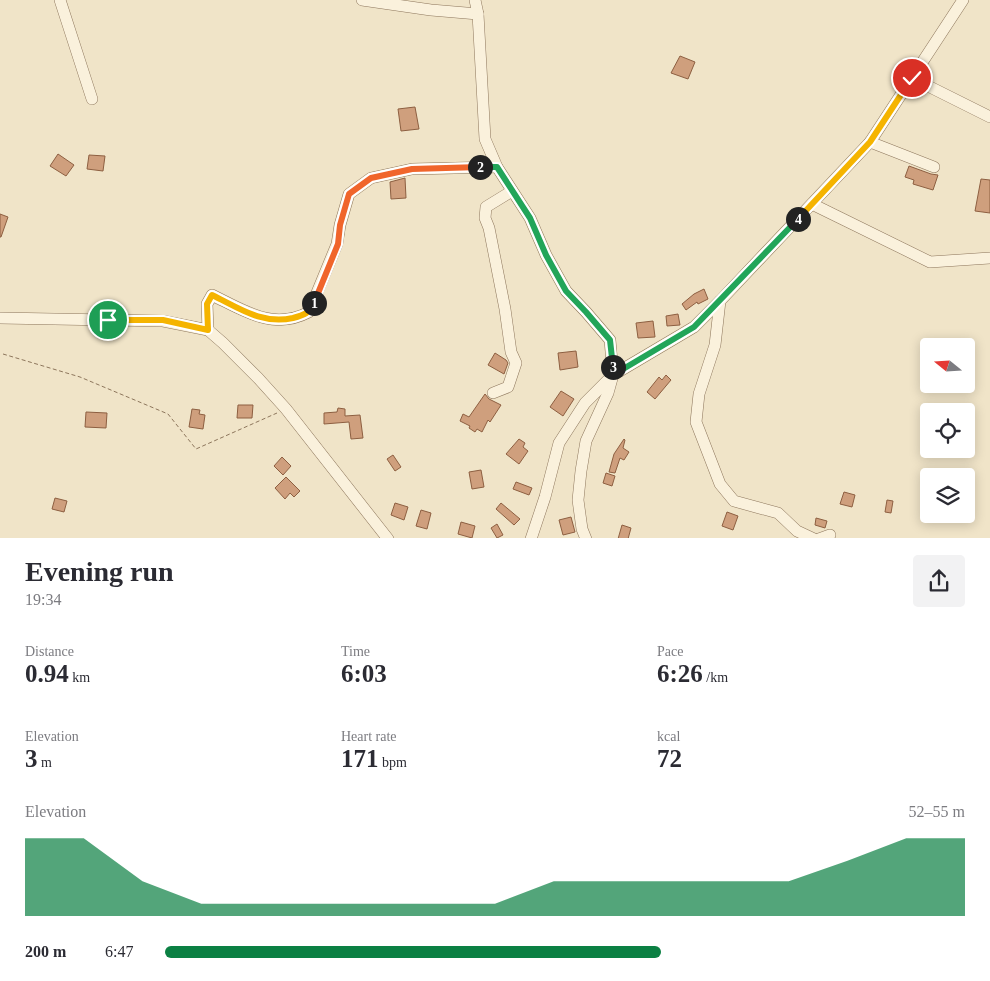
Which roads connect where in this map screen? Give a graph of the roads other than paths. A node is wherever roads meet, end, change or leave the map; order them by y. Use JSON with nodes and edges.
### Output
{"nodes":[{"id":1,"x":60,"y":0,"type":"edge"},
{"id":2,"x":362,"y":0,"type":"edge"},
{"id":3,"x":475,"y":0,"type":"edge"},
{"id":4,"x":963,"y":0,"type":"edge"},
{"id":5,"x":478,"y":14,"type":"junction"},
{"id":6,"x":912,"y":78,"type":"junction"},
{"id":7,"x":92,"y":99,"type":"dead end"},
{"id":8,"x":990,"y":117,"type":"edge"},
{"id":9,"x":870,"y":142,"type":"junction"},
{"id":10,"x":497,"y":167,"type":"junction"},
{"id":11,"x":934,"y":167,"type":"dead end"},
{"id":12,"x":512,"y":190,"type":"junction"},
{"id":13,"x":812,"y":204,"type":"junction"},
{"id":14,"x":990,"y":258,"type":"edge"},
{"id":15,"x":720,"y":301,"type":"junction"},
{"id":16,"x":0,"y":318,"type":"edge"},
{"id":17,"x":208,"y":330,"type":"junction"},
{"id":18,"x":613,"y":375,"type":"junction"},
{"id":19,"x":493,"y":393,"type":"dead end"},
{"id":20,"x":388,"y":538,"type":"edge"},
{"id":21,"x":531,"y":538,"type":"edge"},
{"id":22,"x":586,"y":538,"type":"edge"},
{"id":23,"x":814,"y":538,"type":"edge"}],
"edges":[{"from":1,"to":7,"type":"street"},
{"from":2,"to":5,"type":"street"},
{"from":3,"to":5,"type":"street"},
{"from":4,"to":6,"type":"street"},
{"from":5,"to":10,"type":"street"},
{"from":6,"to":8,"type":"street"},
{"from":6,"to":9,"type":"street"},
{"from":9,"to":11,"type":"street"},
{"from":9,"to":13,"type":"street"},
{"from":10,"to":12,"type":"street"},
{"from":10,"to":17,"type":"street"},
{"from":12,"to":18,"type":"street"},
{"from":12,"to":19,"type":"street"},
{"from":13,"to":14,"type":"street"},
{"from":13,"to":15,"type":"street"},
{"from":15,"to":18,"type":"street"},
{"from":15,"to":23,"type":"street"},
{"from":16,"to":17,"type":"street"},
{"from":17,"to":20,"type":"street"},
{"from":18,"to":21,"type":"street"},
{"from":18,"to":22,"type":"street"}]}
